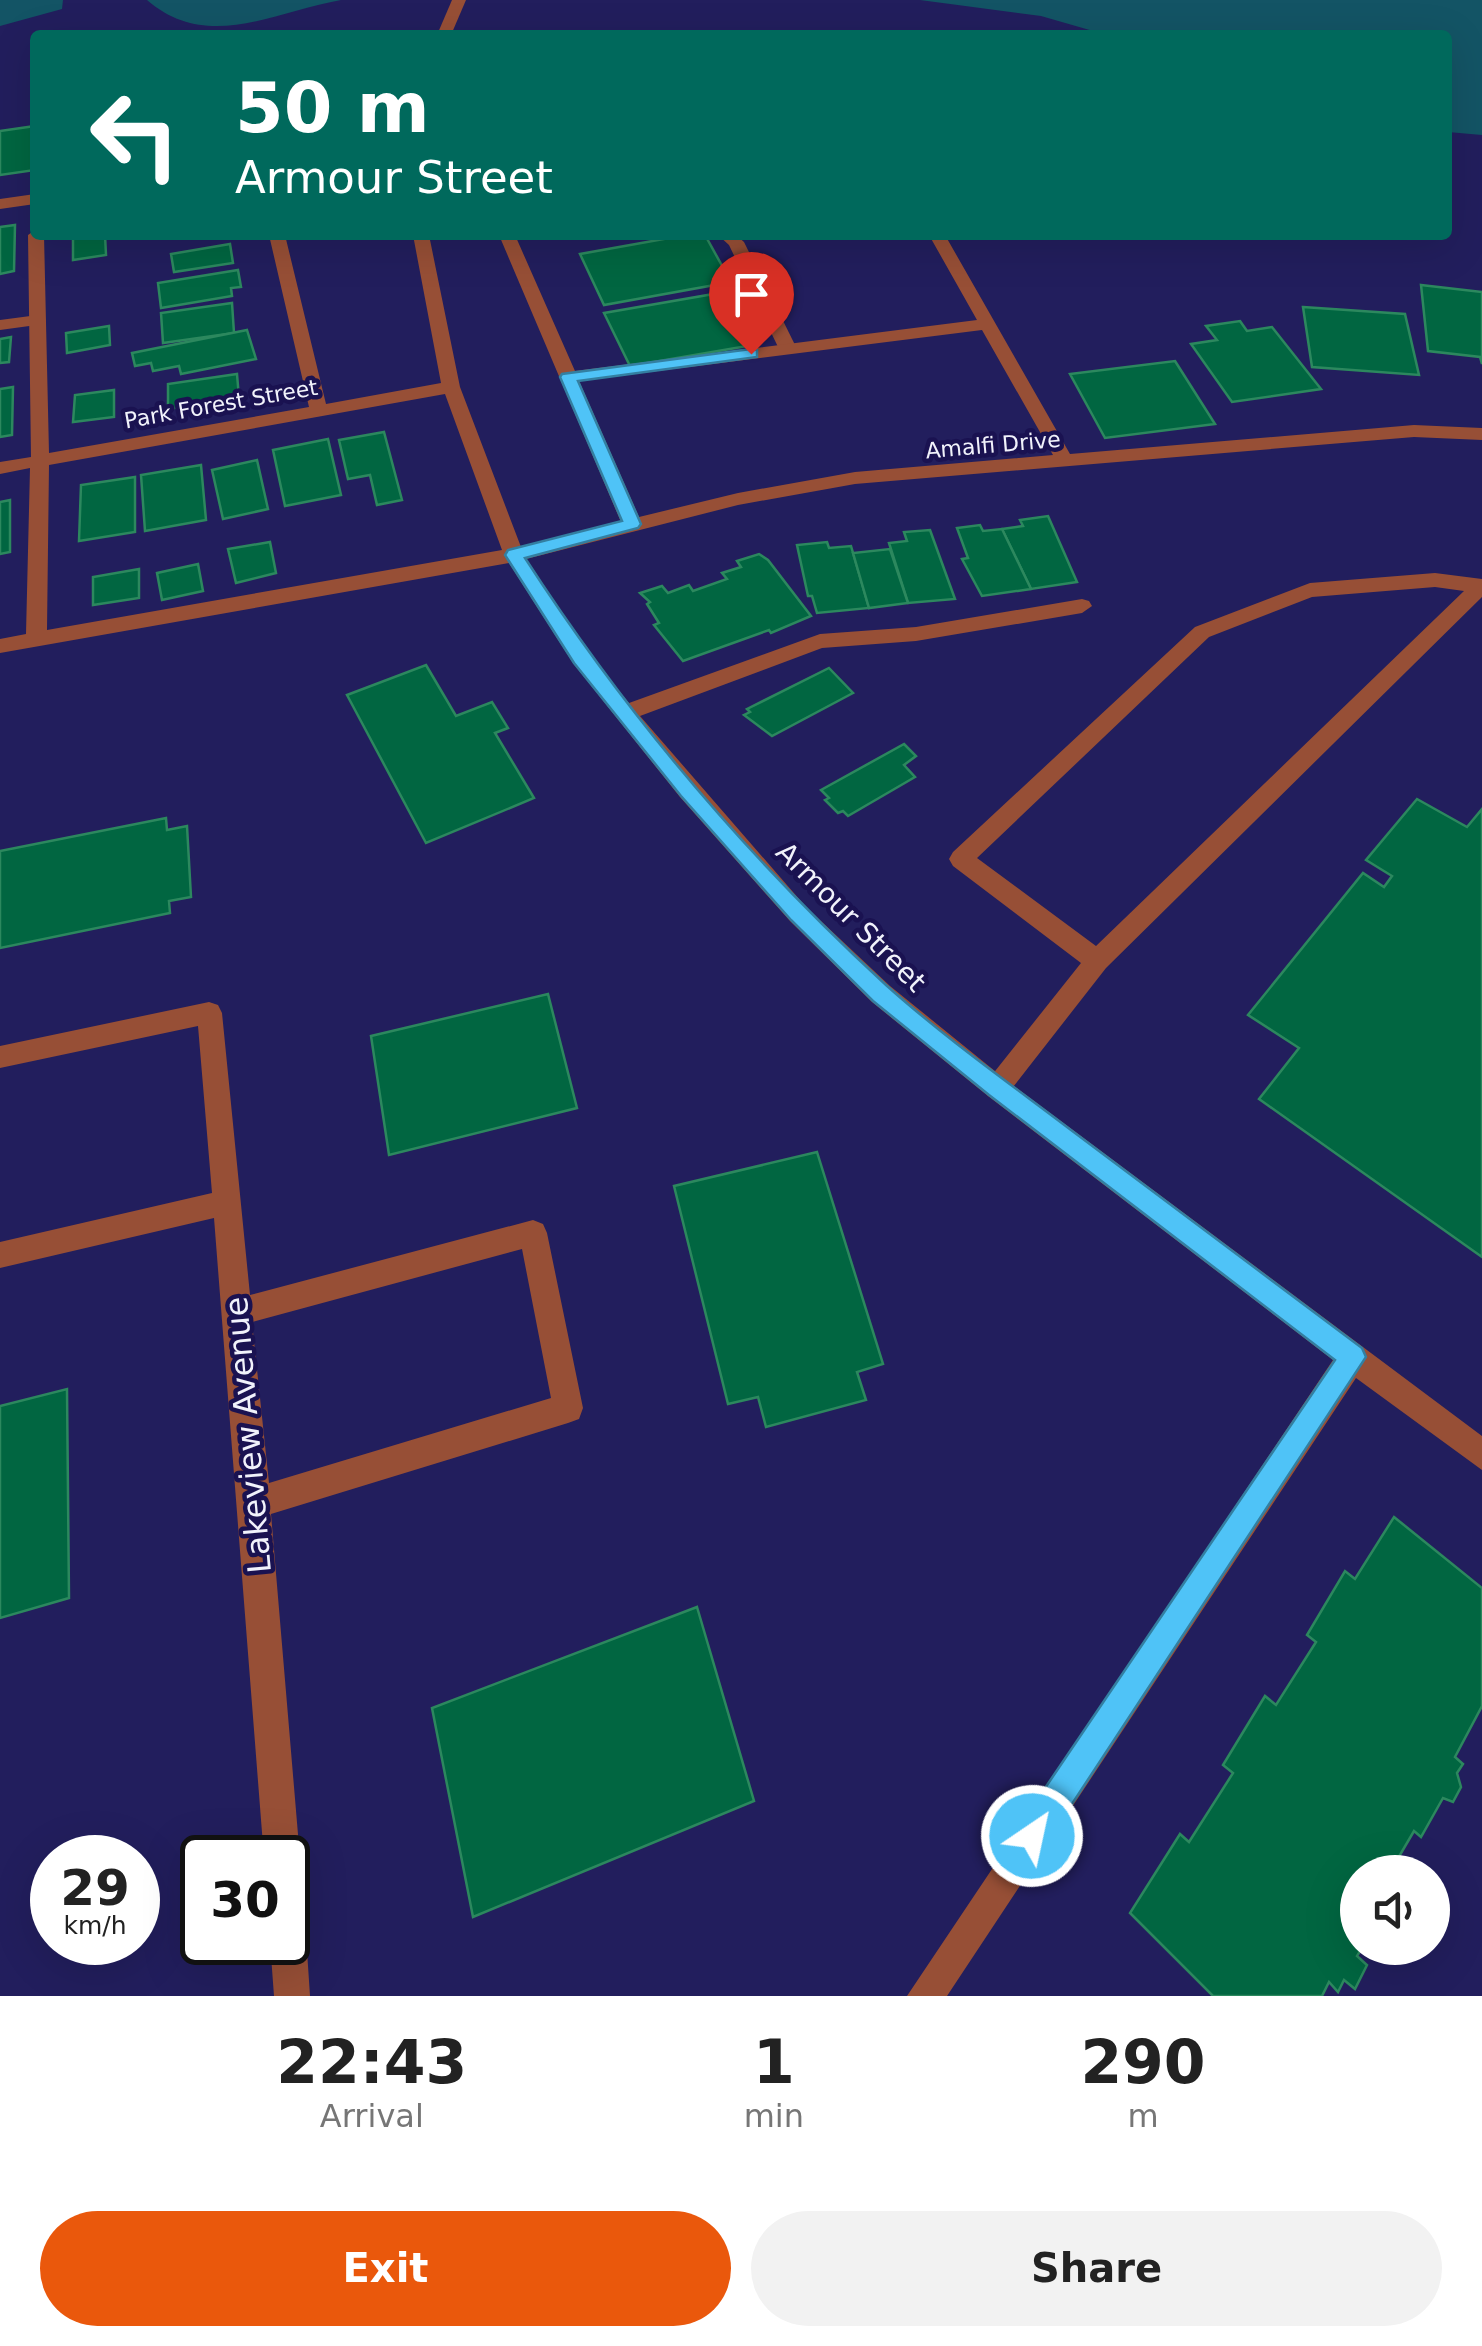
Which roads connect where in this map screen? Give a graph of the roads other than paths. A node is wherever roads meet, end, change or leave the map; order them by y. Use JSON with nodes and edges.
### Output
{"nodes":[{"id":1,"x":459,"y":0,"type":"edge"},
{"id":2,"x":446,"y":30,"type":"edge"},
{"id":3,"x":30,"y":199,"type":"edge"},
{"id":4,"x":0,"y":204,"type":"edge"},
{"id":5,"x":36,"y":240,"type":"edge"},
{"id":6,"x":278,"y":240,"type":"edge"},
{"id":7,"x":422,"y":240,"type":"edge"},
{"id":8,"x":509,"y":240,"type":"edge"},
{"id":9,"x":733,"y":240,"type":"edge"},
{"id":10,"x":940,"y":240,"type":"edge"},
{"id":11,"x":38,"y":320,"type":"junction"},
{"id":12,"x":987,"y":324,"type":"junction"},
{"id":13,"x":0,"y":326,"type":"edge"},
{"id":14,"x":788,"y":349,"type":"junction"},
{"id":15,"x":568,"y":377,"type":"junction"},
{"id":16,"x":452,"y":387,"type":"junction"},
{"id":17,"x":318,"y":409,"type":"junction"},
{"id":18,"x":1482,"y":434,"type":"edge"},
{"id":19,"x":40,"y":461,"type":"junction"},
{"id":20,"x":1065,"y":461,"type":"junction"},
{"id":21,"x":0,"y":468,"type":"edge"},
{"id":22,"x":632,"y":524,"type":"junction"},
{"id":23,"x":514,"y":555,"type":"junction"},
{"id":24,"x":1481,"y":586,"type":"edge"},
{"id":25,"x":1082,"y":606,"type":"dead end"},
{"id":26,"x":36,"y":640,"type":"junction"},
{"id":27,"x":0,"y":646,"type":"edge"},
{"id":28,"x":626,"y":713,"type":"junction"},
{"id":29,"x":1097,"y":961,"type":"junction"},
{"id":30,"x":0,"y":1057,"type":"edge"},
{"id":31,"x":998,"y":1088,"type":"junction"},
{"id":32,"x":224,"y":1203,"type":"junction"},
{"id":33,"x":0,"y":1255,"type":"edge"},
{"id":34,"x":238,"y":1312,"type":"junction"},
{"id":35,"x":1353,"y":1357,"type":"junction"},
{"id":36,"x":1482,"y":1456,"type":"edge"},
{"id":37,"x":255,"y":1503,"type":"junction"},
{"id":38,"x":280,"y":1835,"type":"edge"},
{"id":39,"x":290,"y":1965,"type":"edge"},
{"id":40,"x":292,"y":1996,"type":"edge"},
{"id":41,"x":925,"y":1996,"type":"edge"}],
"edges":[{"from":1,"to":2,"type":"street"},
{"from":3,"to":4,"type":"street"},
{"from":5,"to":11,"type":"street"},
{"from":6,"to":17,"type":"street"},
{"from":7,"to":16,"type":"street","name":"Armour Street"},
{"from":8,"to":15,"type":"street"},
{"from":9,"to":14,"type":"street"},
{"from":10,"to":12,"type":"street"},
{"from":11,"to":13,"type":"street"},
{"from":11,"to":19,"type":"street"},
{"from":12,"to":14,"type":"street"},
{"from":12,"to":20,"type":"street"},
{"from":14,"to":15,"type":"street"},
{"from":15,"to":22,"type":"street"},
{"from":16,"to":17,"type":"street","name":"Park Forest Street"},
{"from":16,"to":23,"type":"street","name":"Armour Street"},
{"from":17,"to":19,"type":"street","name":"Park Forest Street"},
{"from":18,"to":20,"type":"street","name":"Amalfi Drive"},
{"from":19,"to":21,"type":"street","name":"Park Forest Street"},
{"from":19,"to":26,"type":"street"},
{"from":20,"to":22,"type":"street","name":"Amalfi Drive"},
{"from":22,"to":23,"type":"street","name":"Amalfi Drive"},
{"from":23,"to":26,"type":"street","name":"Amalfi Drive"},
{"from":23,"to":28,"type":"street","name":"Armour Street"},
{"from":24,"to":29,"type":"street"},
{"from":24,"to":29,"type":"street"},
{"from":25,"to":28,"type":"street"},
{"from":26,"to":27,"type":"street","name":"Amalfi Drive"},
{"from":28,"to":31,"type":"street","name":"Armour Street"},
{"from":29,"to":31,"type":"street"},
{"from":30,"to":32,"type":"street","name":"Lakeview Avenue"},
{"from":31,"to":35,"type":"street","name":"Armour Street"},
{"from":32,"to":33,"type":"street"},
{"from":32,"to":34,"type":"street","name":"Lakeview Avenue"},
{"from":34,"to":37,"type":"street","name":"Lakeview Avenue"},
{"from":34,"to":37,"type":"street"},
{"from":35,"to":36,"type":"street","name":"Armour Street"},
{"from":35,"to":41,"type":"street"},
{"from":37,"to":38,"type":"street","name":"Lakeview Avenue"},
{"from":39,"to":40,"type":"street"}]}
